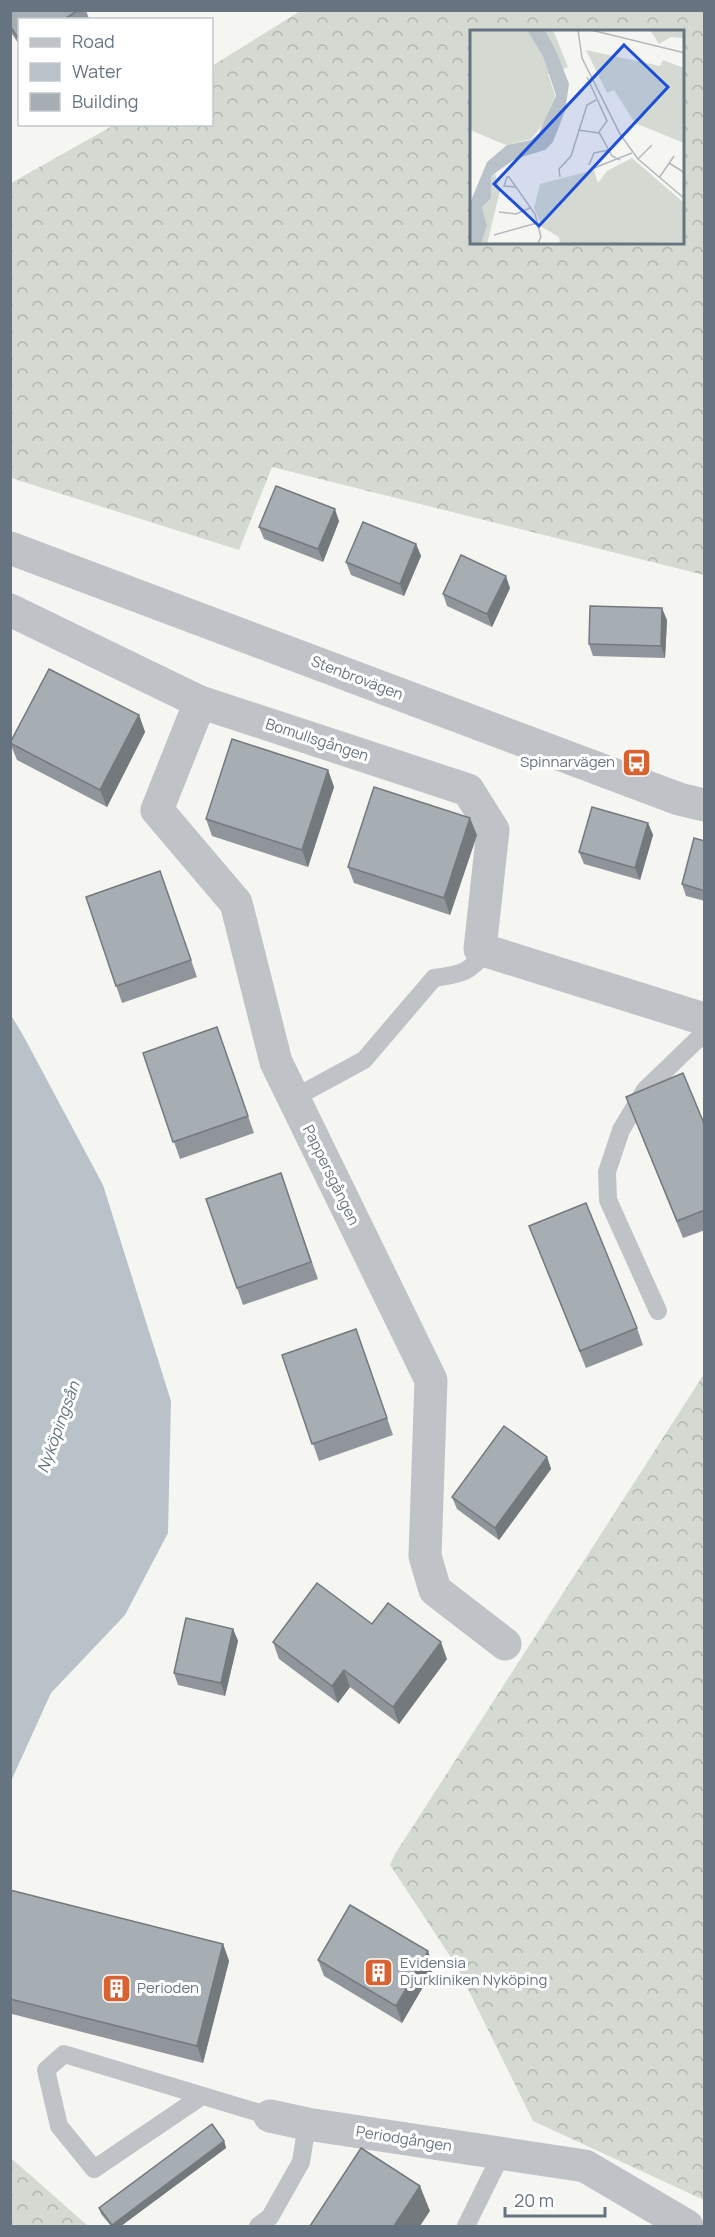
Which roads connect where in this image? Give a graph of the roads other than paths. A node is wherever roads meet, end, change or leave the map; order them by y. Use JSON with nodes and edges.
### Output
{"nodes":[{"id":1,"x":10,"y":548,"type":"edge"},
{"id":2,"x":10,"y":610,"type":"edge"},
{"id":3,"x":200,"y":702,"type":"junction"},
{"id":4,"x":705,"y":805,"type":"edge"},
{"id":5,"x":487,"y":951,"type":"junction"},
{"id":6,"x":705,"y":1019,"type":"edge"},
{"id":7,"x":705,"y":1033,"type":"edge"},
{"id":8,"x":294,"y":1098,"type":"junction"},
{"id":9,"x":658,"y":1311,"type":"dead end"},
{"id":10,"x":505,"y":1644,"type":"dead end"},
{"id":11,"x":202,"y":2096,"type":"junction"},
{"id":12,"x":270,"y":2116,"type":"joint"},
{"id":13,"x":307,"y":2124,"type":"junction"},
{"id":14,"x":502,"y":2153,"type":"junction"},
{"id":15,"x":258,"y":2226,"type":"edge"},
{"id":16,"x":466,"y":2226,"type":"edge"},
{"id":17,"x":685,"y":2226,"type":"edge"}],
"edges":[{"from":1,"to":4,"type":"street","name":"Stenbrovägen"},
{"from":2,"to":3,"type":"street","name":"Bomullsgången"},
{"from":3,"to":5,"type":"street","name":"Bomullsgången"},
{"from":3,"to":8,"type":"street","name":"Pappersgången"},
{"from":5,"to":6,"type":"street"},
{"from":5,"to":8,"type":"lane"},
{"from":7,"to":9,"type":"lane"},
{"from":8,"to":10,"type":"street","name":"Pappersgången"},
{"from":11,"to":11,"type":"lane"},
{"from":11,"to":12,"type":"lane"},
{"from":12,"to":13,"type":"street","name":"Periodgången"},
{"from":13,"to":14,"type":"street","name":"Periodgången"},
{"from":13,"to":15,"type":"lane"},
{"from":14,"to":16,"type":"lane"},
{"from":14,"to":17,"type":"street","name":"Periodgången"}]}
